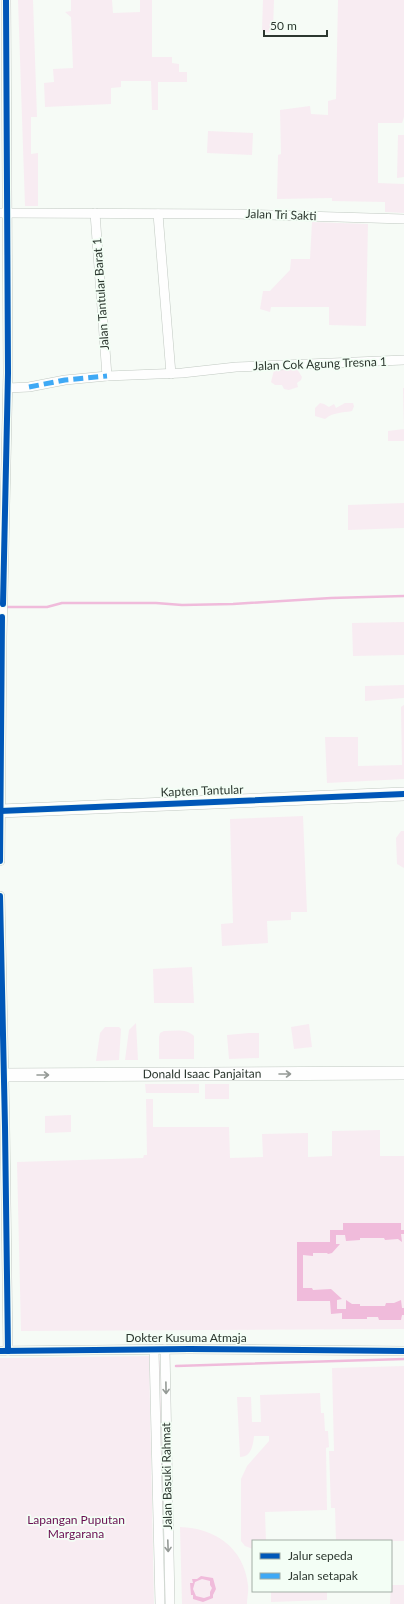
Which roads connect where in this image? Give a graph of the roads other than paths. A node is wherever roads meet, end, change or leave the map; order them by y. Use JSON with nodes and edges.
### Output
{"nodes":[{"id":1,"x":6,"y":0,"type":"edge"},
{"id":2,"x":4,"y":213,"type":"edge"},
{"id":3,"x":95,"y":213,"type":"junction"},
{"id":4,"x":158,"y":214,"type":"junction"},
{"id":5,"x":404,"y":219,"type":"edge"},
{"id":6,"x":404,"y":360,"type":"edge"},
{"id":7,"x":171,"y":374,"type":"junction"},
{"id":8,"x":107,"y":376,"type":"junction"},
{"id":9,"x":8,"y":388,"type":"junction"},
{"id":10,"x":404,"y":794,"type":"edge"},
{"id":11,"x":0,"y":811,"type":"edge"},
{"id":12,"x":0,"y":861,"type":"edge"},
{"id":13,"x":0,"y":896,"type":"edge"},
{"id":14,"x":404,"y":1073,"type":"edge"},
{"id":15,"x":2,"y":1075,"type":"edge"},
{"id":16,"x":404,"y":1346,"type":"edge"},
{"id":17,"x":154,"y":1349,"type":"junction"},
{"id":18,"x":165,"y":1349,"type":"junction"},
{"id":19,"x":373,"y":1350,"type":"junction"},
{"id":20,"x":4,"y":1351,"type":"edge"},
{"id":21,"x":404,"y":1351,"type":"edge"},
{"id":22,"x":160,"y":1604,"type":"edge"},
{"id":23,"x":170,"y":1604,"type":"edge"}],
"edges":[{"from":1,"to":2,"type":"street"},
{"from":2,"to":3,"type":"street"},
{"from":2,"to":9,"type":"street"},
{"from":3,"to":4,"type":"street"},
{"from":3,"to":8,"type":"street","name":"Jalan Tantular Barat 1"},
{"from":4,"to":5,"type":"street","name":"Jalan Tri Sakti"},
{"from":4,"to":7,"type":"street"},
{"from":6,"to":7,"type":"street","name":"Jalan Cok Agung Tresna 1"},
{"from":7,"to":8,"type":"street","name":"Jalan Cok Agung Tresna 1"},
{"from":8,"to":9,"type":"street","name":"Jalan Cok Agung Tresna 1"},
{"from":9,"to":11,"type":"street"},
{"from":10,"to":11,"type":"street","name":"Kapten Tantular"},
{"from":11,"to":12,"type":"street"},
{"from":13,"to":15,"type":"street"},
{"from":15,"to":14,"type":"street","name":"Donald Isaac Panjaitan","one_way":true},
{"from":15,"to":20,"type":"street"},
{"from":16,"to":19,"type":"street","name":"Dokter Kusuma Atmaja"},
{"from":17,"to":18,"type":"street","name":"Dokter Kusuma Atmaja"},
{"from":17,"to":20,"type":"street","name":"Dokter Kusuma Atmaja"},
{"from":17,"to":22,"type":"street","name":"Jalan Basuki Rahmat"},
{"from":18,"to":19,"type":"street","name":"Dokter Kusuma Atmaja"},
{"from":18,"to":23,"type":"street","name":"Jalan Basuki Rahmat","one_way":true},
{"from":19,"to":21,"type":"street","name":"Dokter Kusuma Atmaja"}]}
